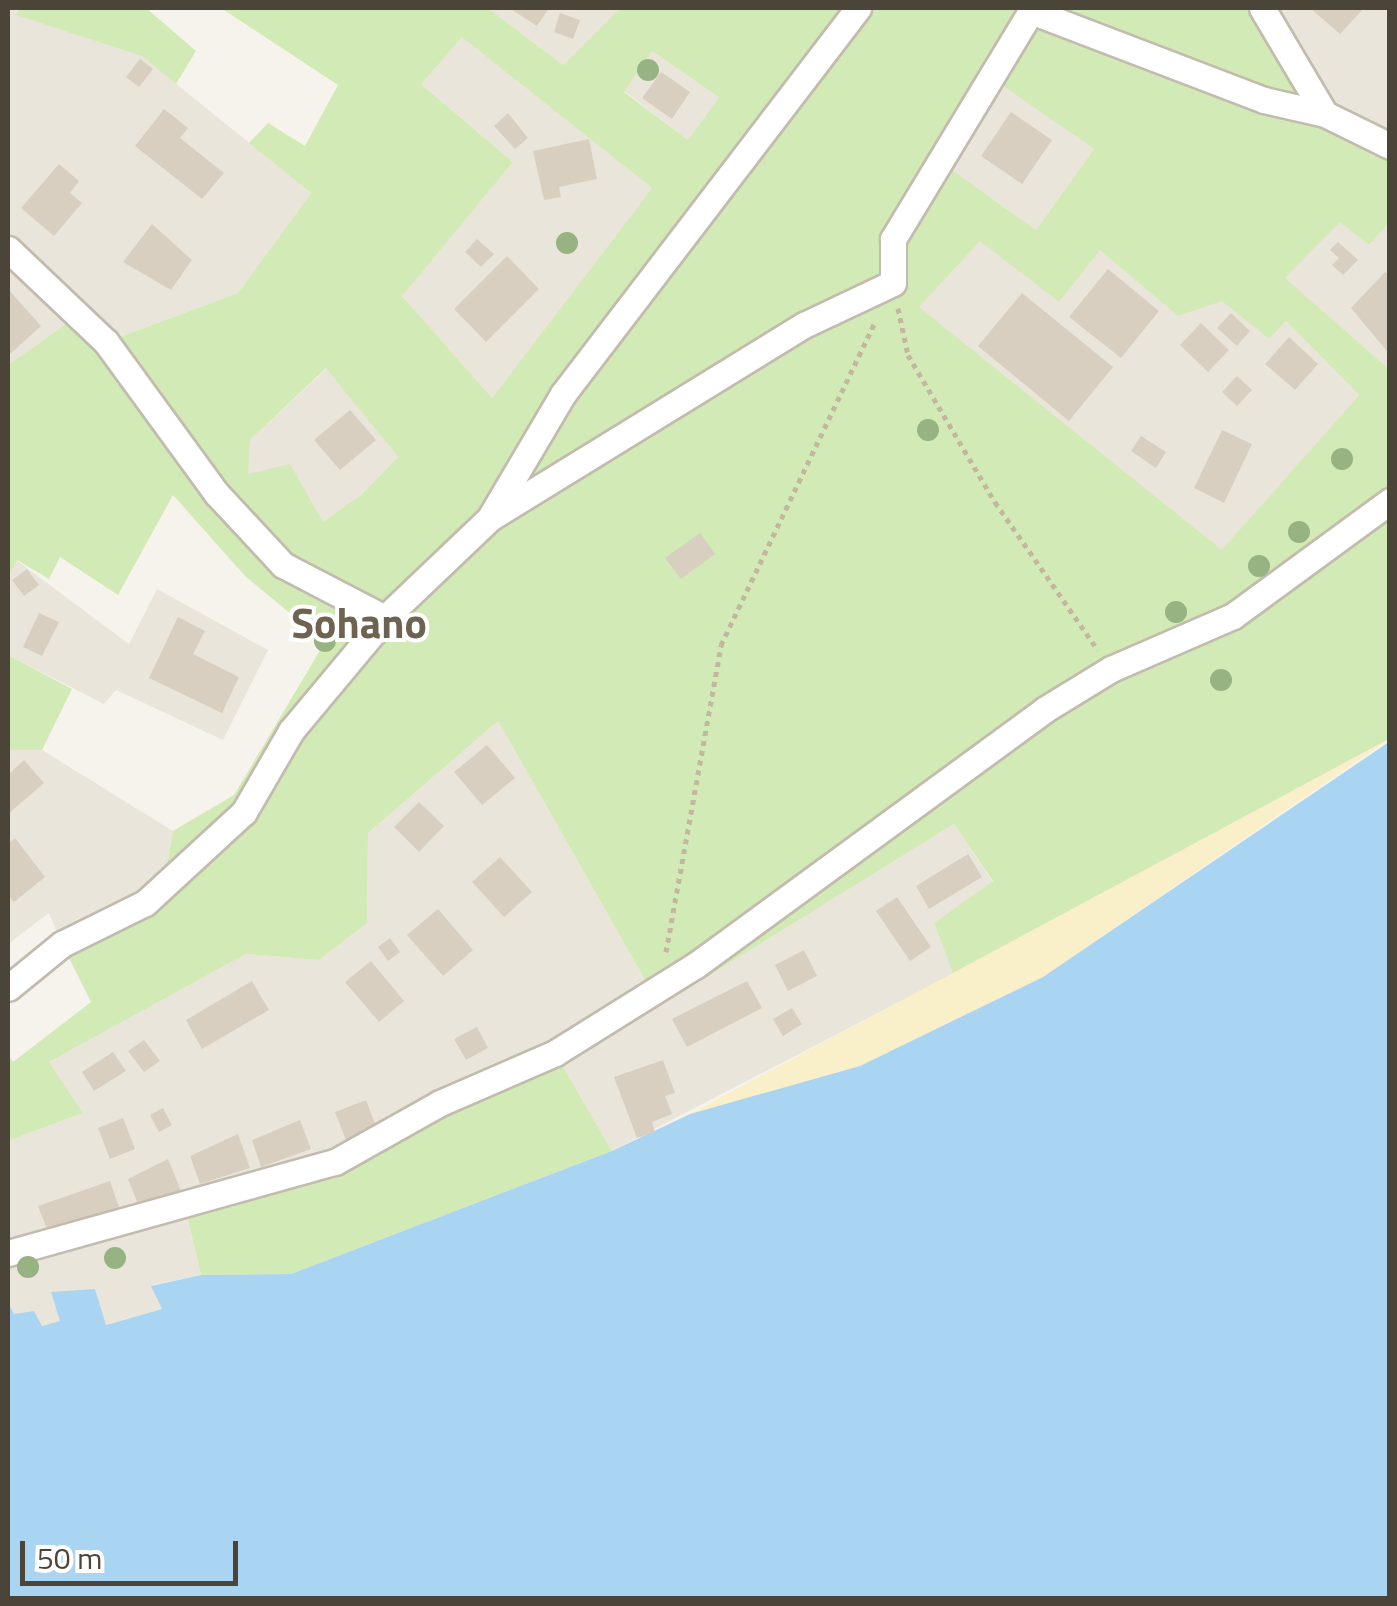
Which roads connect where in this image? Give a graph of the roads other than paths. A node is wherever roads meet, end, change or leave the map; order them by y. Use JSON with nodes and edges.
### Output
{"nodes":[{"id":1,"x":858,"y":8,"type":"edge"},
{"id":2,"x":1262,"y":8,"type":"edge"},
{"id":3,"x":1032,"y":9,"type":"edge"},
{"id":4,"x":1325,"y":114,"type":"junction"},
{"id":5,"x":1390,"y":146,"type":"edge"},
{"id":6,"x":8,"y":249,"type":"edge"},
{"id":7,"x":1390,"y":501,"type":"edge"},
{"id":8,"x":490,"y":518,"type":"junction"},
{"id":9,"x":385,"y":618,"type":"junction"},
{"id":10,"x":8,"y":988,"type":"edge"},
{"id":11,"x":8,"y":1253,"type":"edge"}],
"edges":[{"from":1,"to":8,"type":"street"},
{"from":2,"to":4,"type":"street"},
{"from":3,"to":4,"type":"street"},
{"from":3,"to":8,"type":"street"},
{"from":4,"to":5,"type":"street"},
{"from":6,"to":9,"type":"street"},
{"from":7,"to":11,"type":"street"},
{"from":8,"to":9,"type":"street"},
{"from":9,"to":10,"type":"street"}]}
